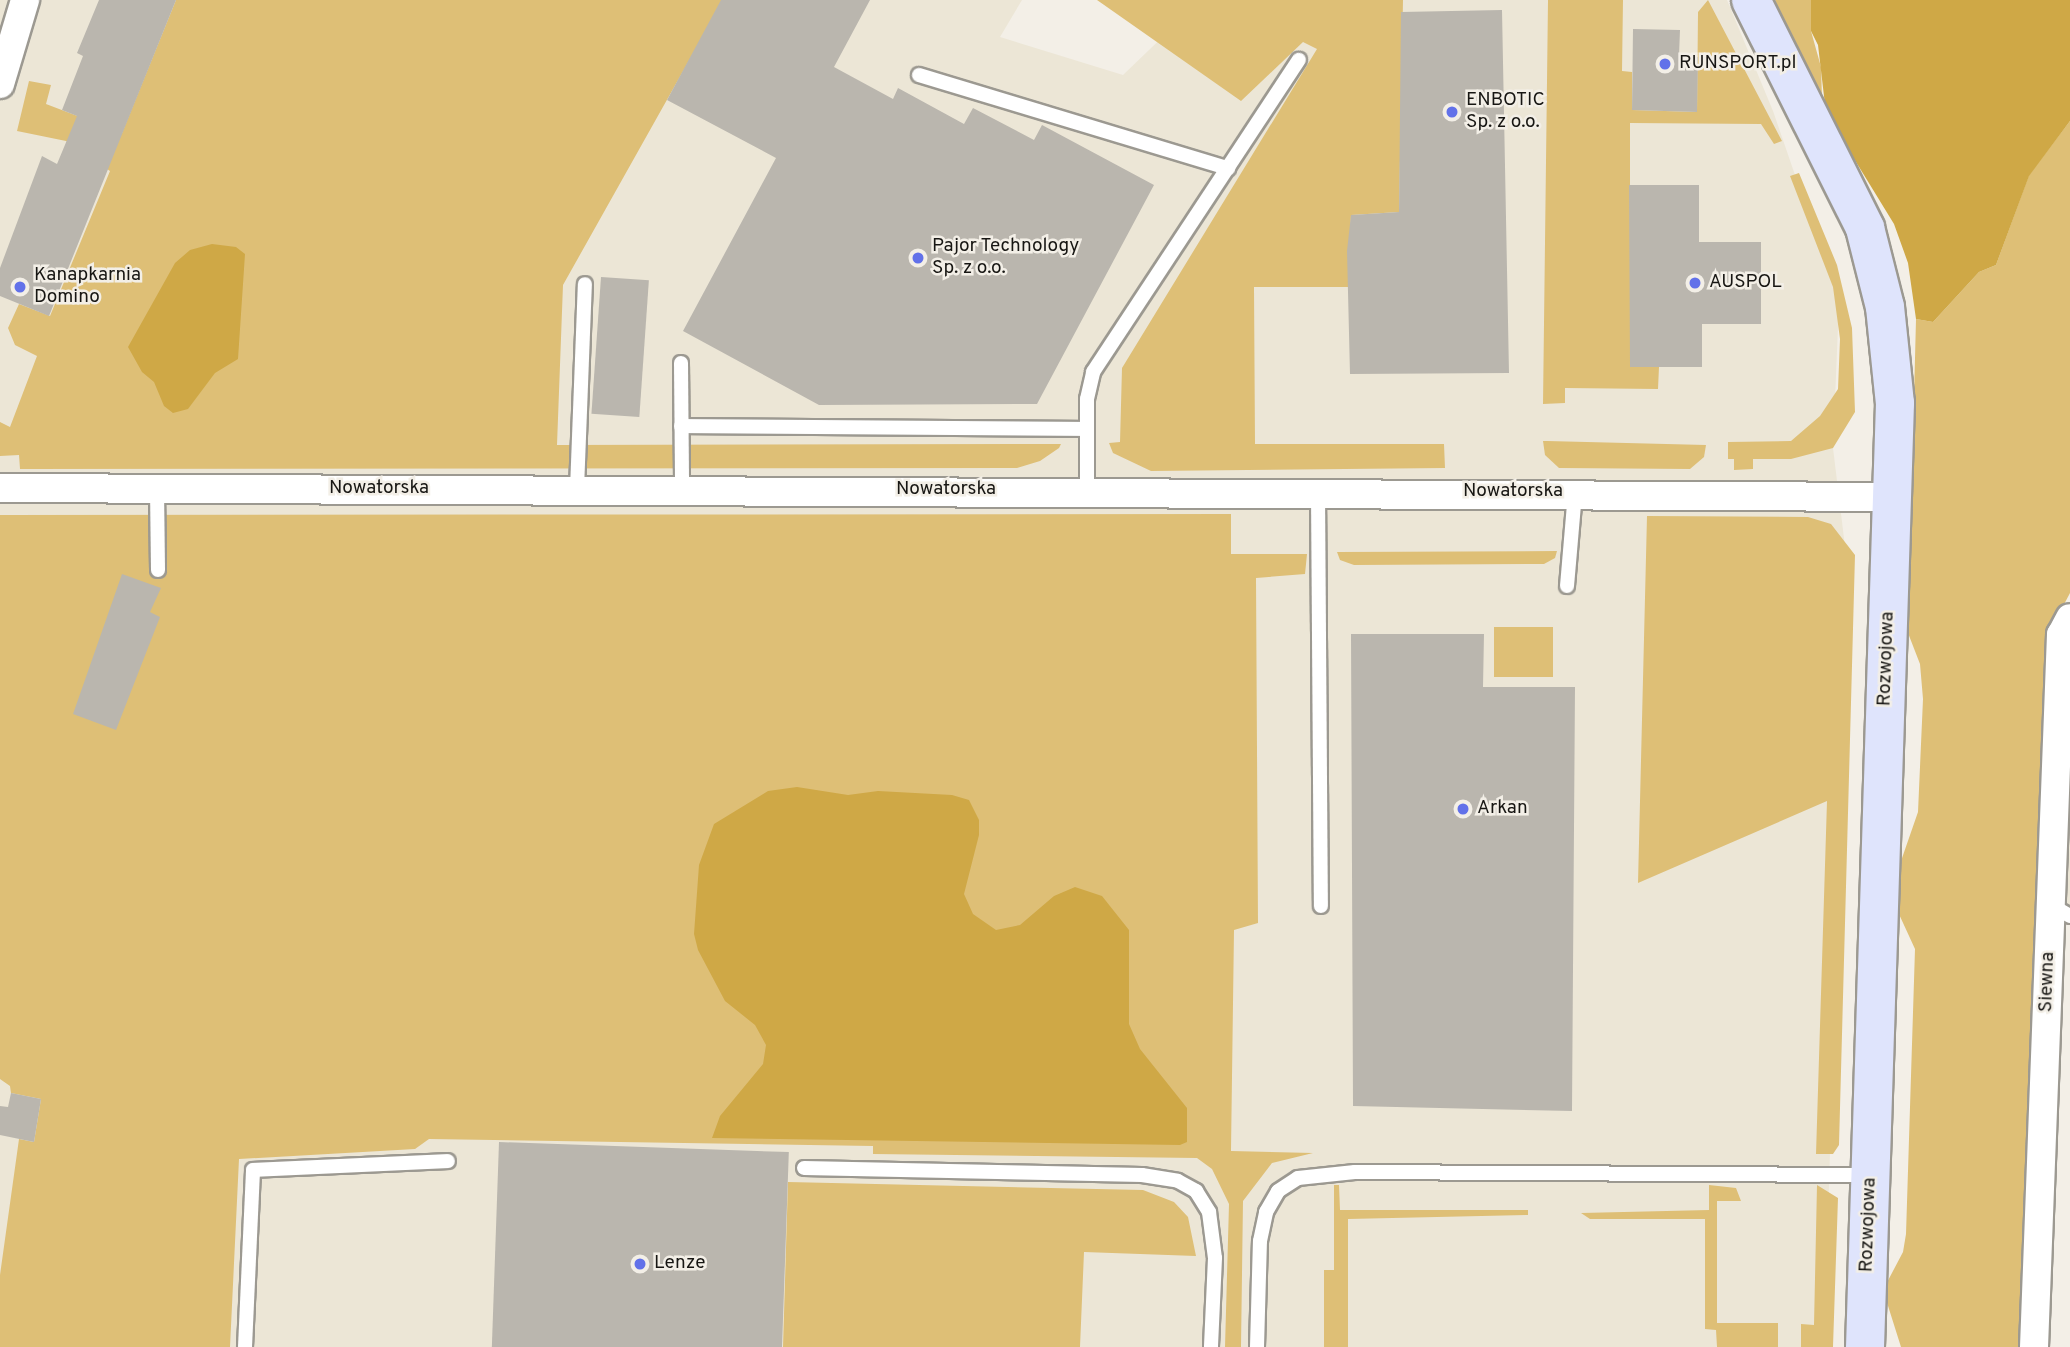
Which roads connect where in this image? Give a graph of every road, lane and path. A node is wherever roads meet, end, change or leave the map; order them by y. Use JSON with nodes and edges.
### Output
{"nodes":[{"id":1,"x":26,"y":0,"type":"edge"},
{"id":2,"x":1751,"y":0,"type":"edge"},
{"id":3,"x":1299,"y":60,"type":"dead end"},
{"id":4,"x":919,"y":75,"type":"dead end"},
{"id":5,"x":0,"y":84,"type":"edge"},
{"id":6,"x":1228,"y":168,"type":"junction"},
{"id":7,"x":585,"y":284,"type":"dead end"},
{"id":8,"x":681,"y":363,"type":"dead end"},
{"id":9,"x":681,"y":426,"type":"junction"},
{"id":10,"x":1087,"y":429,"type":"junction"},
{"id":11,"x":0,"y":488,"type":"edge"},
{"id":12,"x":158,"y":488,"type":"junction"},
{"id":13,"x":577,"y":489,"type":"junction"},
{"id":14,"x":682,"y":489,"type":"junction"},
{"id":15,"x":1087,"y":490,"type":"junction"},
{"id":16,"x":1318,"y":492,"type":"junction"},
{"id":17,"x":1575,"y":493,"type":"junction"},
{"id":18,"x":1892,"y":497,"type":"junction"},
{"id":19,"x":158,"y":570,"type":"dead end"},
{"id":20,"x":1567,"y":586,"type":"dead end"},
{"id":21,"x":2070,"y":618,"type":"edge"},
{"id":22,"x":1321,"y":906,"type":"dead end"},
{"id":23,"x":2060,"y":910,"type":"edge"},
{"id":24,"x":447,"y":1161,"type":"dead end"},
{"id":25,"x":804,"y":1168,"type":"dead end"},
{"id":26,"x":1870,"y":1175,"type":"junction"},
{"id":27,"x":245,"y":1347,"type":"edge"},
{"id":28,"x":1211,"y":1347,"type":"edge"},
{"id":29,"x":1257,"y":1347,"type":"edge"},
{"id":30,"x":1864,"y":1347,"type":"edge"},
{"id":31,"x":2034,"y":1347,"type":"edge"}],
"edges":[{"from":1,"to":5,"type":"street"},
{"from":2,"to":18,"type":"street","name":"Rozwojowa"},
{"from":3,"to":6,"type":"lane"},
{"from":4,"to":6,"type":"lane"},
{"from":6,"to":10,"type":"lane"},
{"from":7,"to":13,"type":"lane"},
{"from":8,"to":9,"type":"lane"},
{"from":9,"to":10,"type":"lane"},
{"from":9,"to":14,"type":"lane"},
{"from":10,"to":15,"type":"lane"},
{"from":11,"to":12,"type":"street","name":"Nowatorska"},
{"from":12,"to":13,"type":"street","name":"Nowatorska"},
{"from":12,"to":19,"type":"lane"},
{"from":13,"to":14,"type":"street","name":"Nowatorska"},
{"from":14,"to":15,"type":"street","name":"Nowatorska"},
{"from":15,"to":16,"type":"street","name":"Nowatorska"},
{"from":16,"to":17,"type":"street","name":"Nowatorska"},
{"from":16,"to":22,"type":"lane"},
{"from":17,"to":18,"type":"street","name":"Nowatorska"},
{"from":17,"to":20,"type":"lane"},
{"from":18,"to":26,"type":"street","name":"Rozwojowa"},
{"from":21,"to":23,"type":"street","name":"Siewna"},
{"from":23,"to":31,"type":"street","name":"Siewna"},
{"from":24,"to":27,"type":"lane"},
{"from":25,"to":28,"type":"lane"},
{"from":26,"to":29,"type":"lane"},
{"from":26,"to":30,"type":"street","name":"Rozwojowa"}]}
